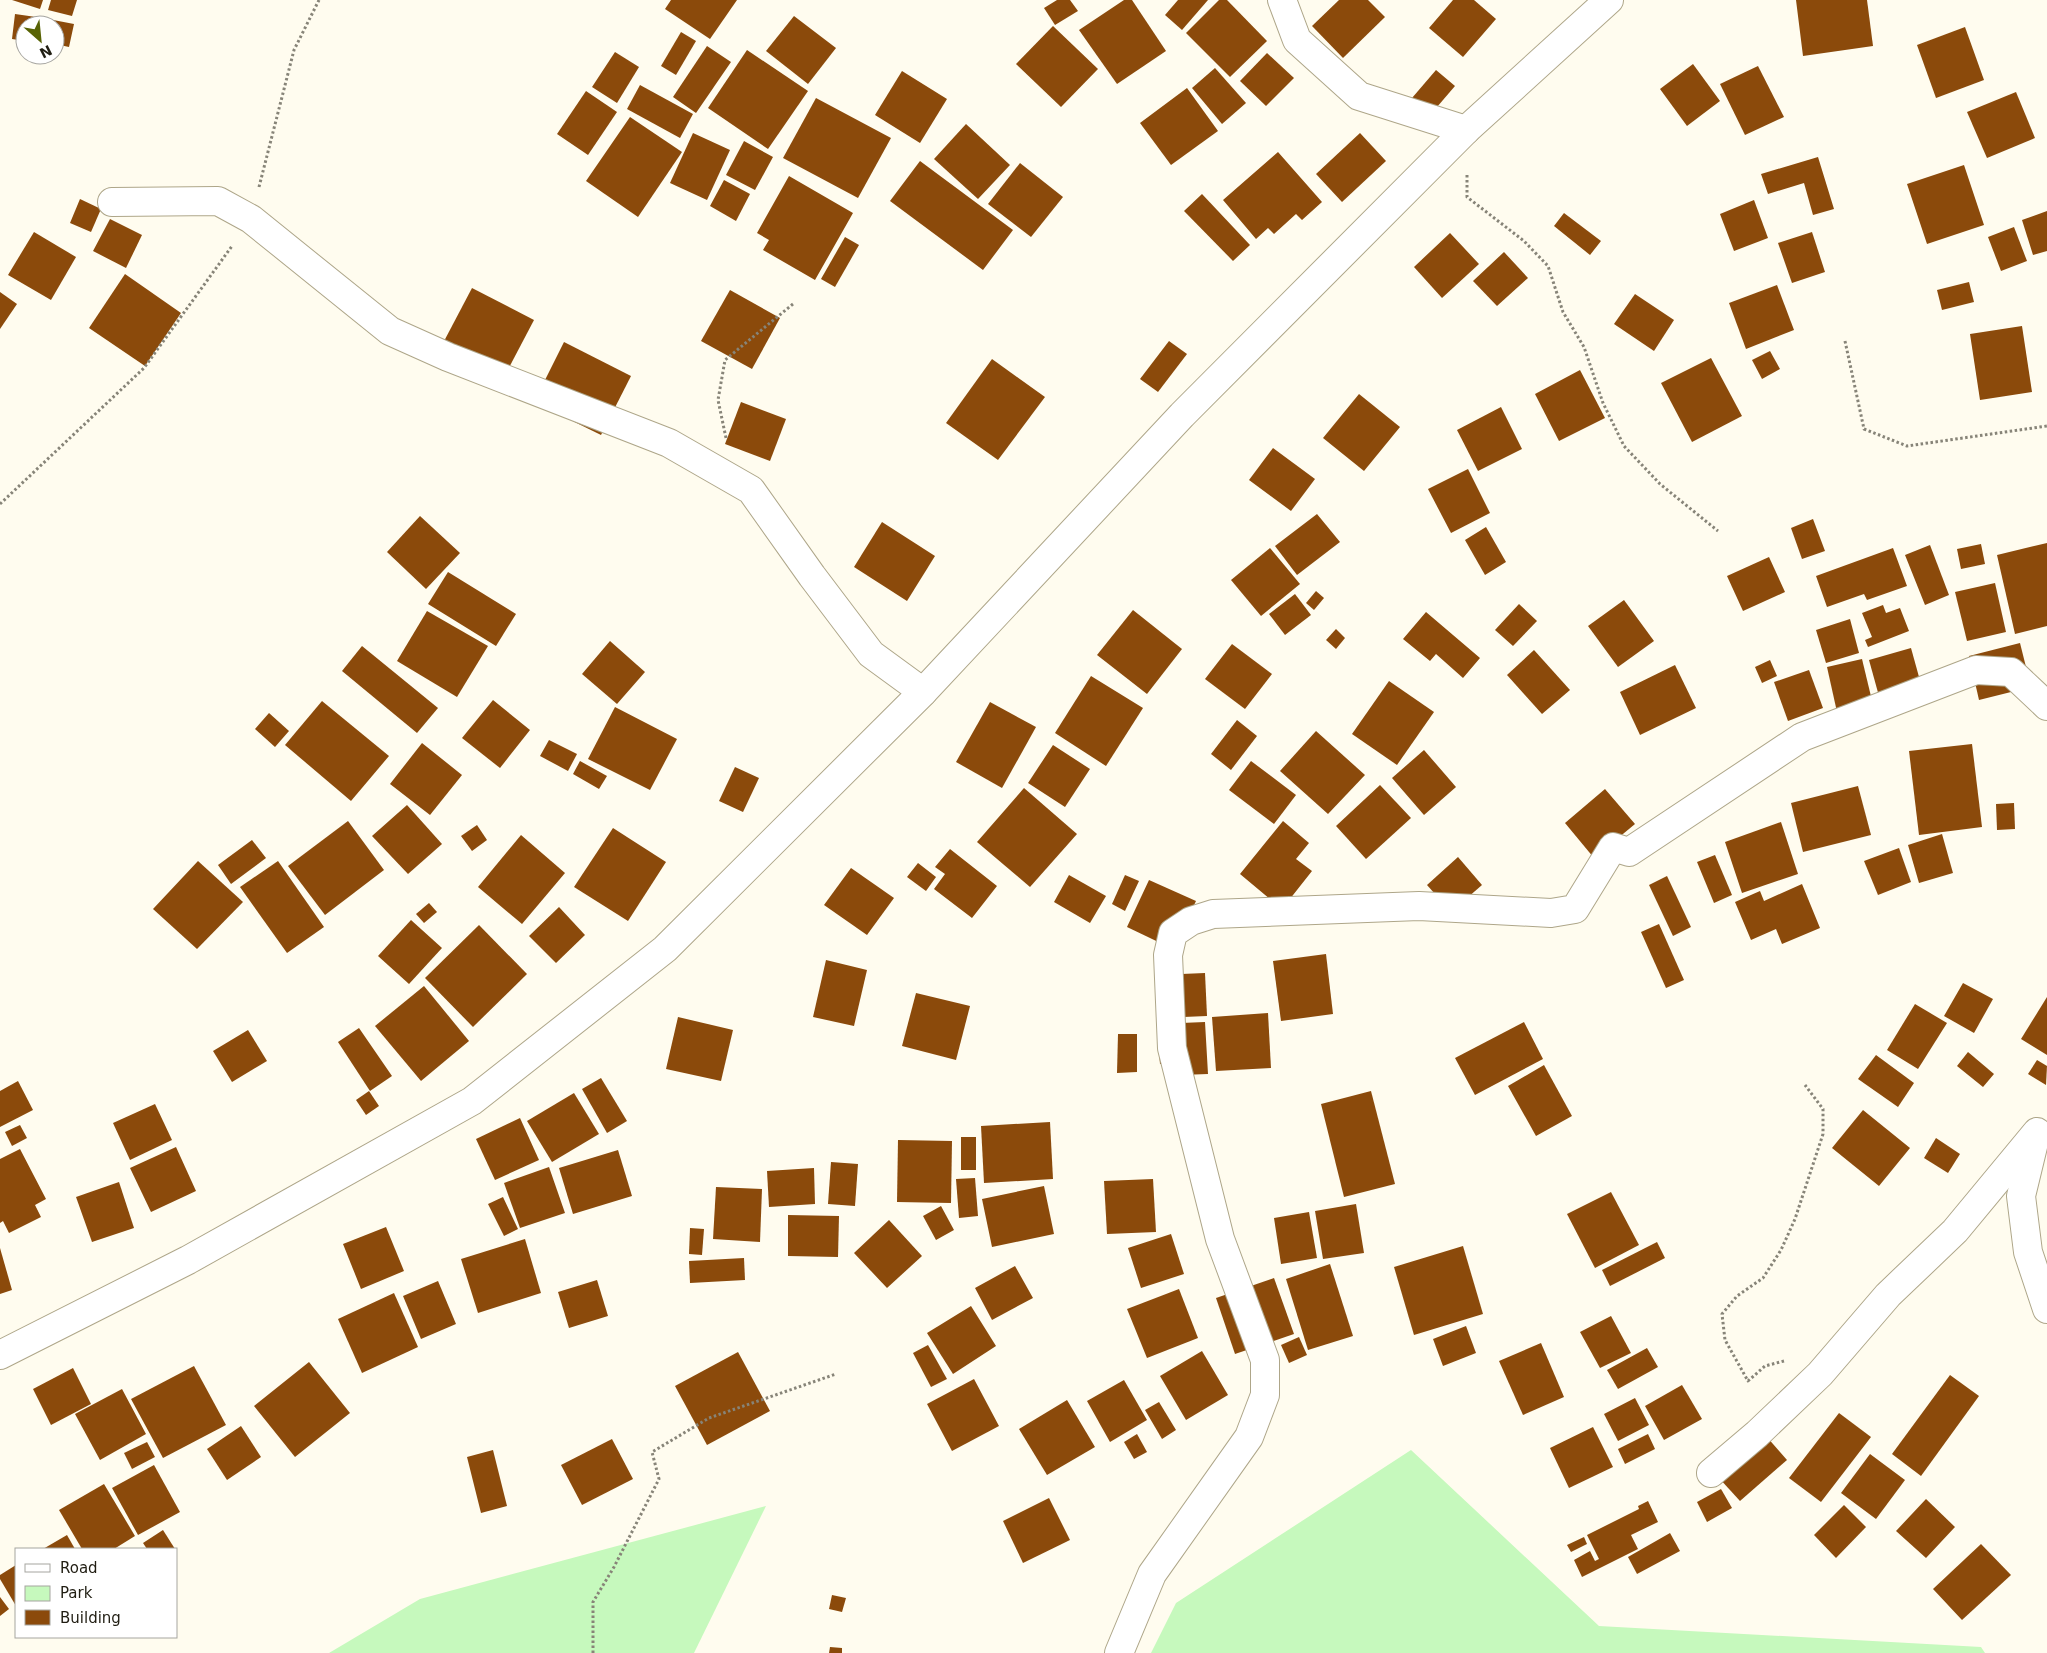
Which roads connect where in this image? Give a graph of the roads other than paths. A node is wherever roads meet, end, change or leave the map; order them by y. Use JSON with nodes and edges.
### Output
{"nodes":[{"id":1,"x":1282,"y":0,"type":"edge"},
{"id":2,"x":1609,"y":0,"type":"edge"},
{"id":3,"x":1466,"y":130,"type":"junction"},
{"id":4,"x":112,"y":202,"type":"dead end"},
{"id":5,"x":924,"y":692,"type":"junction"},
{"id":6,"x":2047,"y":706,"type":"edge"},
{"id":7,"x":2042,"y":1128,"type":"edge"},
{"id":8,"x":2047,"y":1309,"type":"edge"},
{"id":9,"x":0,"y":1355,"type":"edge"},
{"id":10,"x":1711,"y":1472,"type":"dead end"},
{"id":11,"x":1119,"y":1653,"type":"edge"}],
"edges":[{"from":1,"to":3,"type":"street"},
{"from":2,"to":3,"type":"street"},
{"from":3,"to":5,"type":"street"},
{"from":4,"to":5,"type":"street"},
{"from":5,"to":9,"type":"street"},
{"from":6,"to":11,"type":"street"},
{"from":7,"to":8,"type":"street"},
{"from":7,"to":10,"type":"street"}]}
